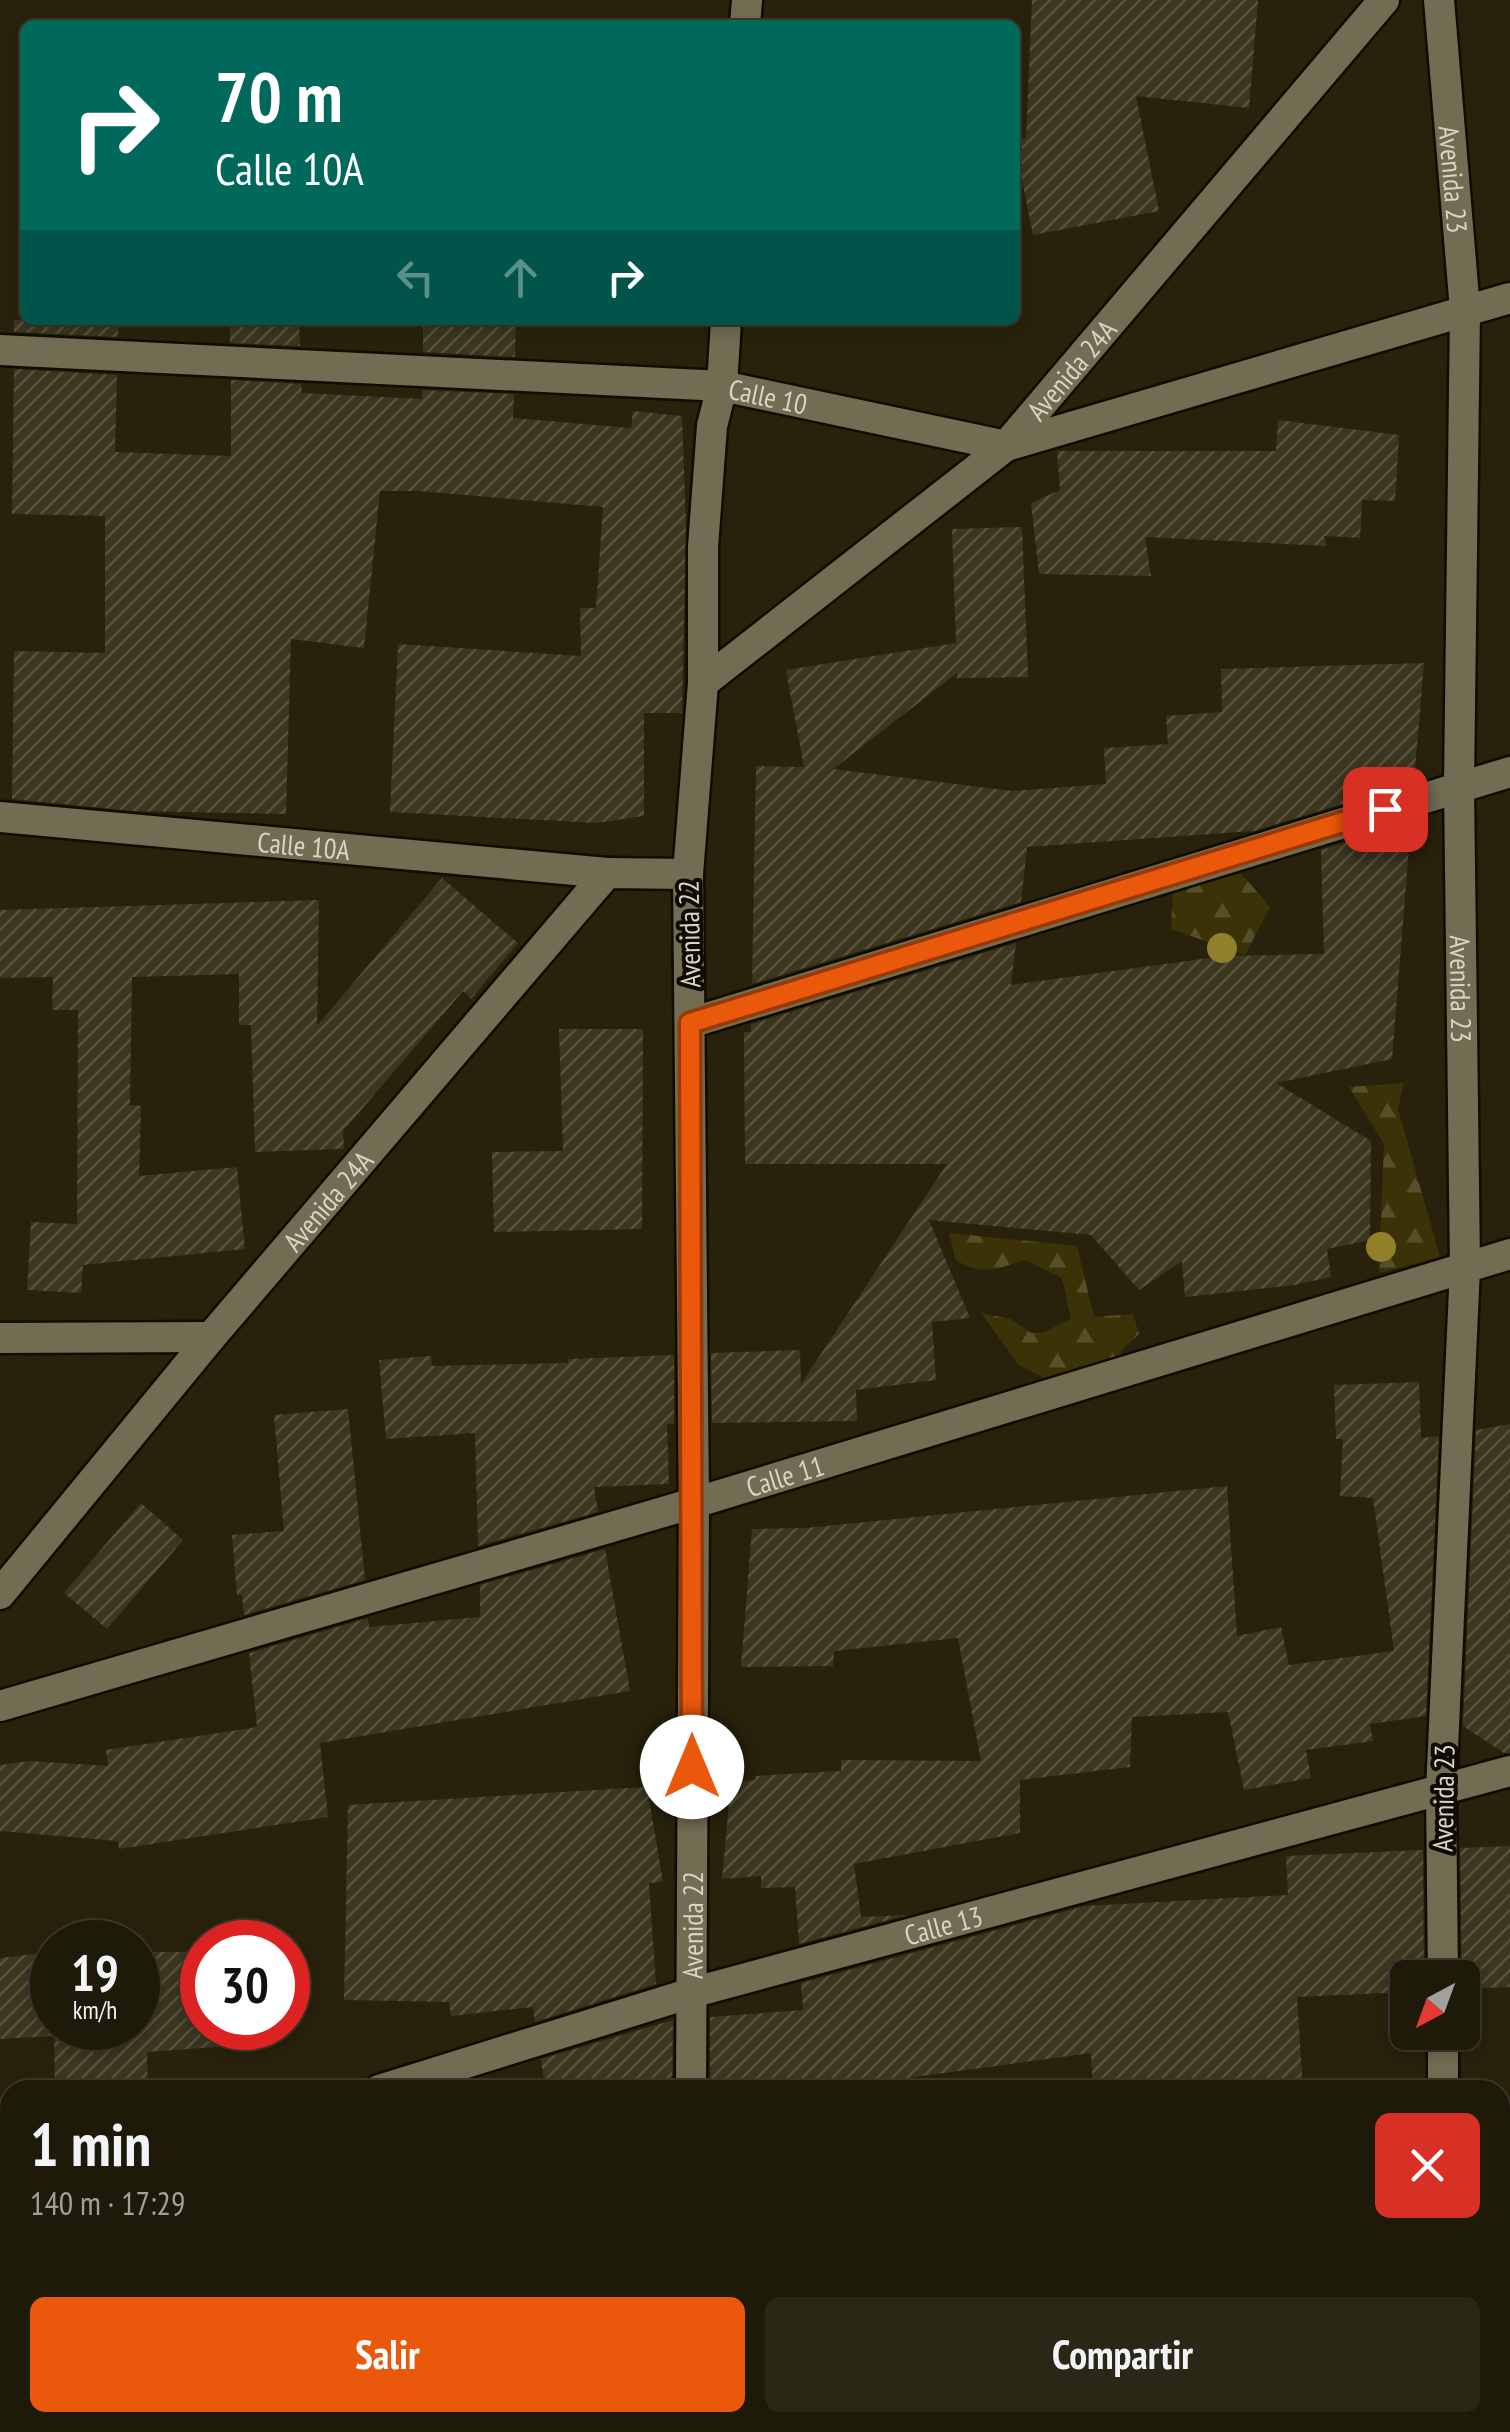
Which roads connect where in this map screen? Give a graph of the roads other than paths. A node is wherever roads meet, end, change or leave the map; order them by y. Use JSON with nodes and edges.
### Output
{"nodes":[{"id":1,"x":1384,"y":0,"type":"edge"},
{"id":2,"x":1440,"y":0,"type":"edge"},
{"id":3,"x":1510,"y":298,"type":"edge"},
{"id":4,"x":1465,"y":310,"type":"junction"},
{"id":5,"x":726,"y":325,"type":"edge"},
{"id":6,"x":0,"y":350,"type":"edge"},
{"id":7,"x":722,"y":386,"type":"junction"},
{"id":8,"x":1006,"y":446,"type":"junction"},
{"id":9,"x":703,"y":683,"type":"junction"},
{"id":10,"x":1510,"y":772,"type":"edge"},
{"id":11,"x":1459,"y":786,"type":"junction"},
{"id":12,"x":0,"y":817,"type":"edge"},
{"id":13,"x":607,"y":874,"type":"junction"},
{"id":14,"x":688,"y":874,"type":"junction"},
{"id":15,"x":690,"y":1023,"type":"junction"},
{"id":16,"x":1510,"y":1254,"type":"edge"},
{"id":17,"x":1465,"y":1268,"type":"junction"},
{"id":18,"x":211,"y":1337,"type":"junction"},
{"id":19,"x":0,"y":1338,"type":"edge"},
{"id":20,"x":694,"y":1503,"type":"junction"},
{"id":21,"x":0,"y":1594,"type":"edge"},
{"id":22,"x":0,"y":1706,"type":"edge"},
{"id":23,"x":1510,"y":1770,"type":"edge"},
{"id":24,"x":1441,"y":1791,"type":"junction"},
{"id":25,"x":1442,"y":1960,"type":"edge"},
{"id":26,"x":691,"y":1993,"type":"junction"},
{"id":27,"x":1443,"y":2050,"type":"edge"},
{"id":28,"x":411,"y":2080,"type":"edge"},
{"id":29,"x":691,"y":2080,"type":"edge"},
{"id":30,"x":1444,"y":2080,"type":"edge"}],
"edges":[{"from":1,"to":8,"type":"street","name":"Avenida 24A"},
{"from":2,"to":4,"type":"street","name":"Avenida 23"},
{"from":3,"to":4,"type":"street","name":"Calle 10"},
{"from":4,"to":8,"type":"street","name":"Calle 10"},
{"from":4,"to":11,"type":"street","name":"Avenida 23"},
{"from":5,"to":7,"type":"street","name":"Avenida 22"},
{"from":6,"to":7,"type":"street","name":"Calle 10"},
{"from":7,"to":8,"type":"street","name":"Calle 10"},
{"from":7,"to":9,"type":"street","name":"Avenida 22"},
{"from":8,"to":9,"type":"street","name":"Avenida 24A"},
{"from":9,"to":14,"type":"street","name":"Avenida 22"},
{"from":10,"to":11,"type":"street"},
{"from":11,"to":15,"type":"street"},
{"from":11,"to":17,"type":"street","name":"Avenida 23"},
{"from":12,"to":13,"type":"street","name":"Calle 10A"},
{"from":13,"to":14,"type":"street"},
{"from":13,"to":18,"type":"street","name":"Avenida 24A"},
{"from":14,"to":15,"type":"street","name":"Avenida 22"},
{"from":15,"to":20,"type":"street","name":"Avenida 22"},
{"from":16,"to":17,"type":"street","name":"Calle 11"},
{"from":17,"to":20,"type":"street","name":"Calle 11"},
{"from":17,"to":24,"type":"street","name":"Avenida 23"},
{"from":18,"to":19,"type":"street"},
{"from":18,"to":21,"type":"street","name":"Avenida 24A"},
{"from":20,"to":22,"type":"street","name":"Calle 11"},
{"from":20,"to":26,"type":"street","name":"Avenida 22"},
{"from":23,"to":24,"type":"street","name":"Calle 13"},
{"from":24,"to":25,"type":"street","name":"Avenida 23"},
{"from":24,"to":26,"type":"street","name":"Calle 13"},
{"from":26,"to":28,"type":"street","name":"Calle 13"},
{"from":26,"to":29,"type":"street","name":"Avenida 22"},
{"from":27,"to":30,"type":"street"}]}
